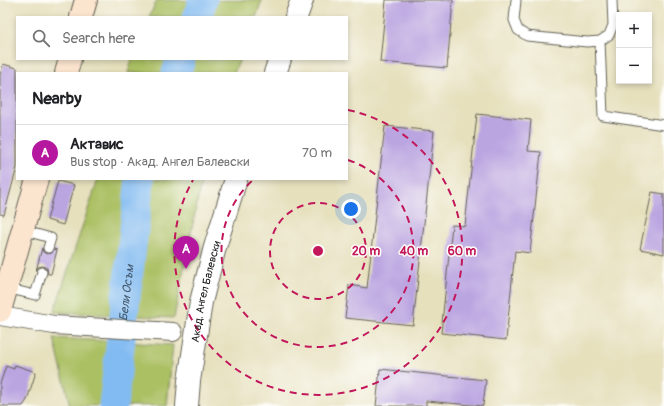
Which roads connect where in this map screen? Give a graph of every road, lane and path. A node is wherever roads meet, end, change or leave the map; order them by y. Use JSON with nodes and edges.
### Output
{"nodes":[{"id":1,"x":86,"y":0,"type":"edge"},
{"id":2,"x":302,"y":0,"type":"edge"},
{"id":3,"x":516,"y":0,"type":"edge"},
{"id":4,"x":612,"y":0,"type":"edge"},
{"id":5,"x":81,"y":16,"type":"edge"},
{"id":6,"x":296,"y":16,"type":"edge"},
{"id":7,"x":600,"y":40,"type":"junction"},
{"id":8,"x":70,"y":60,"type":"edge"},
{"id":9,"x":280,"y":60,"type":"edge"},
{"id":10,"x":66,"y":72,"type":"edge"},
{"id":11,"x":275,"y":72,"type":"edge"},
{"id":12,"x":664,"y":124,"type":"edge"},
{"id":13,"x":37,"y":180,"type":"edge"},
{"id":14,"x":236,"y":180,"type":"edge"},
{"id":15,"x":22,"y":230,"type":"junction"},
{"id":16,"x":48,"y":248,"type":"dead end"},
{"id":17,"x":42,"y":272,"type":"dead end"},
{"id":18,"x":6,"y":288,"type":"junction"},
{"id":19,"x":0,"y":311,"type":"edge"},
{"id":20,"x":0,"y":316,"type":"edge"},
{"id":21,"x":173,"y":332,"type":"dead end"},
{"id":22,"x":187,"y":406,"type":"edge"}],
"edges":[{"from":1,"to":5,"type":"main road"},
{"from":2,"to":6,"type":"street"},
{"from":3,"to":7,"type":"lane"},
{"from":4,"to":7,"type":"lane"},
{"from":7,"to":12,"type":"lane"},
{"from":8,"to":10,"type":"main road"},
{"from":9,"to":11,"type":"street"},
{"from":13,"to":15,"type":"main road"},
{"from":14,"to":22,"type":"street","name":"Акад. Ангел Балевски"},
{"from":15,"to":16,"type":"lane"},
{"from":15,"to":18,"type":"main road"},
{"from":17,"to":18,"type":"lane"},
{"from":18,"to":19,"type":"main road"},
{"from":20,"to":21,"type":"street"}]}
